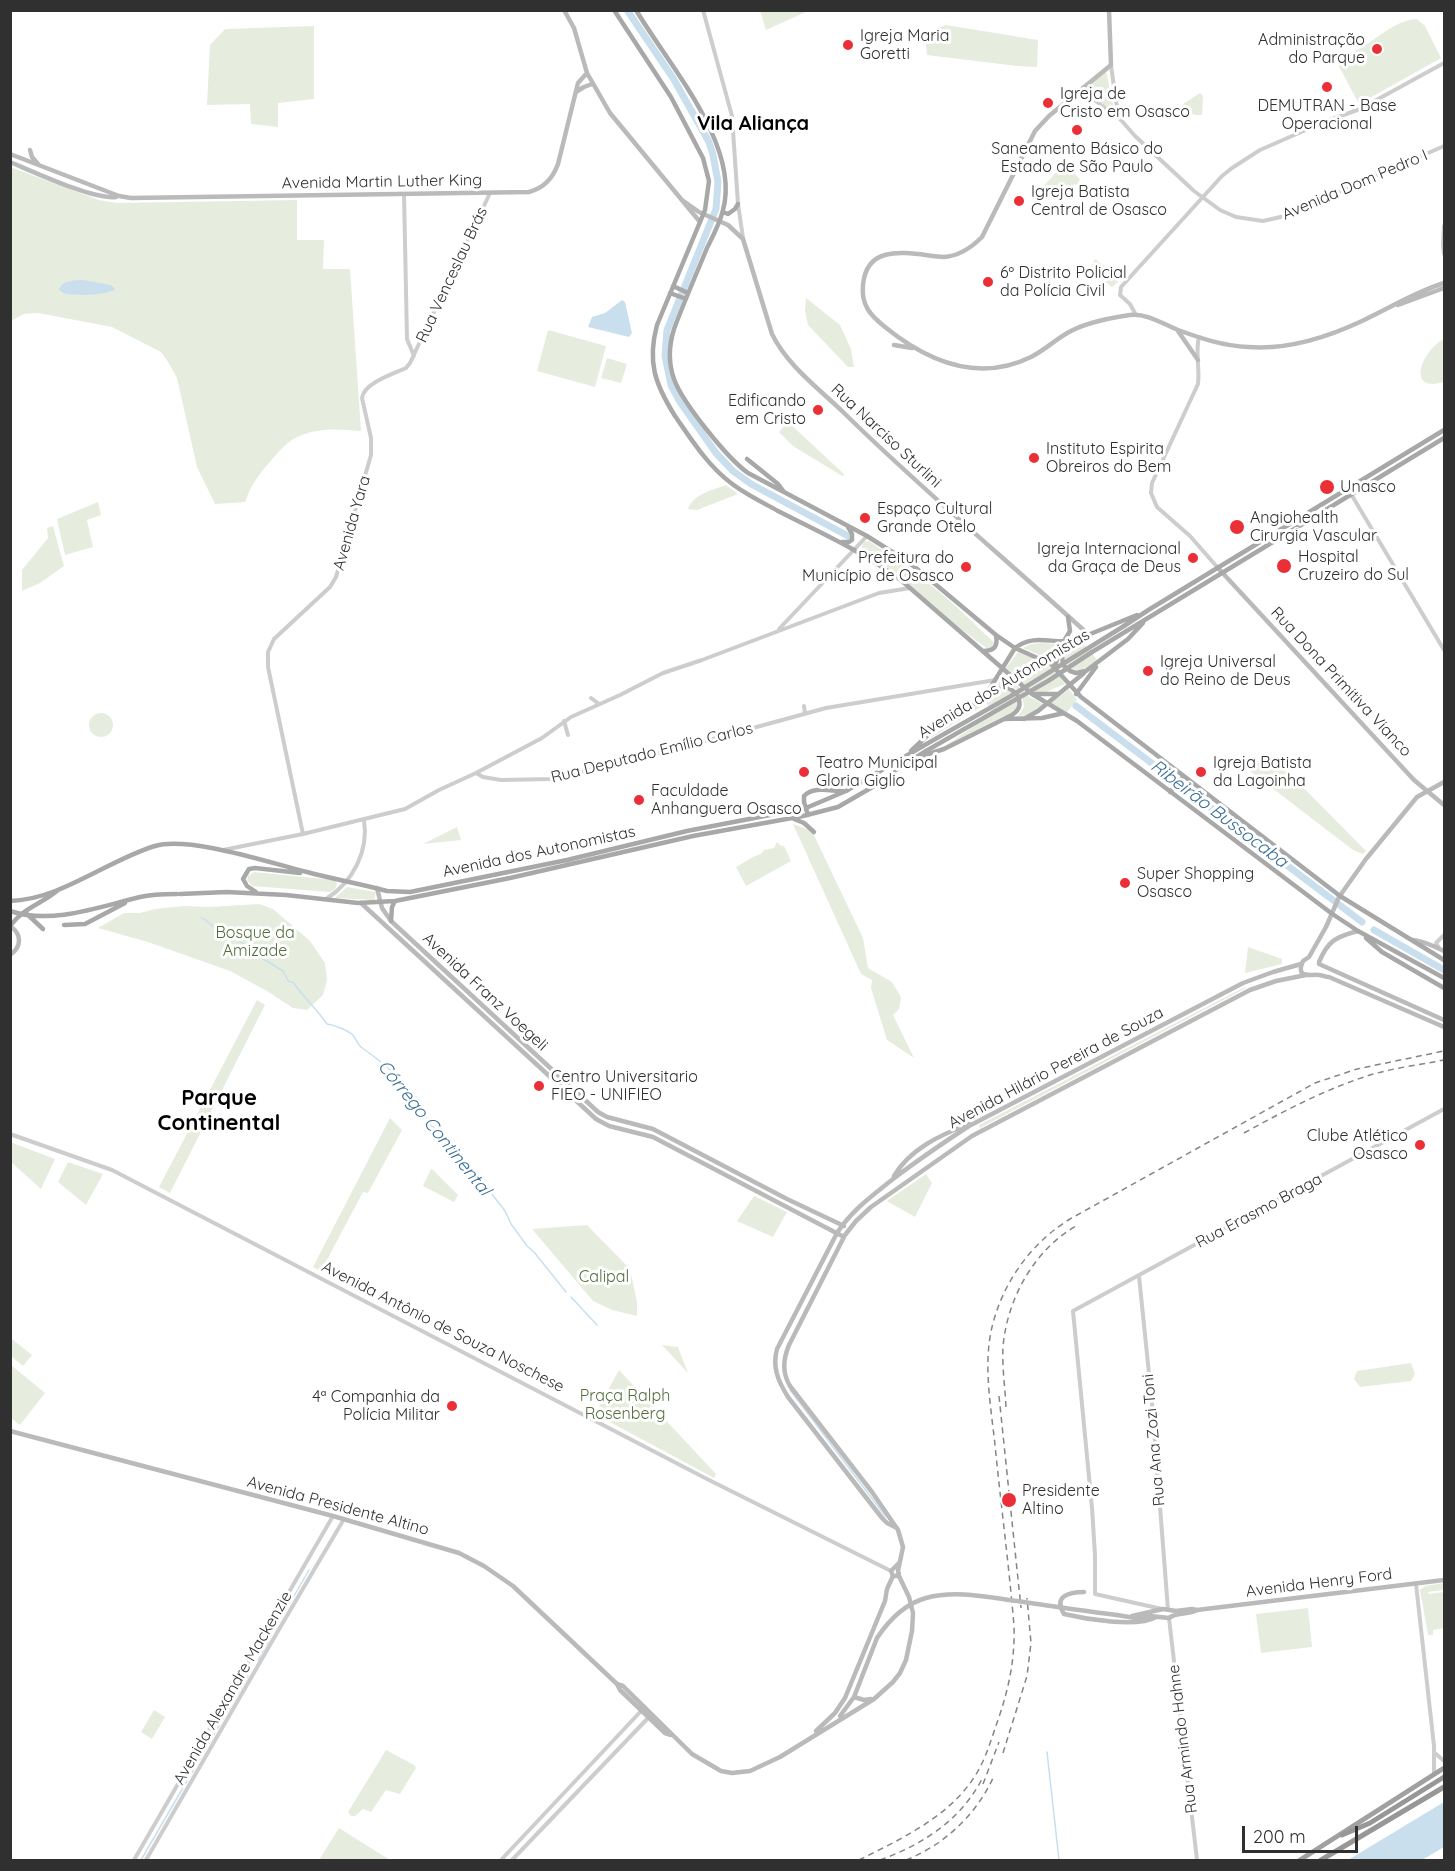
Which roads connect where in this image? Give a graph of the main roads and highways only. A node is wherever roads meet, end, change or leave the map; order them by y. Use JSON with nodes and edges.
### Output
{"nodes":[{"id":1,"x":564,"y":10,"type":"edge"},
{"id":2,"x":614,"y":10,"type":"edge"},
{"id":3,"x":636,"y":10,"type":"edge"},
{"id":4,"x":1109,"y":10,"type":"edge"},
{"id":5,"x":587,"y":73,"type":"junction"},
{"id":6,"x":592,"y":84,"type":"junction"},
{"id":7,"x":576,"y":92,"type":"junction"},
{"id":8,"x":30,"y":150,"type":"dead end"},
{"id":9,"x":10,"y":154,"type":"edge"},
{"id":10,"x":18,"y":157,"type":"junction"},
{"id":11,"x":26,"y":160,"type":"junction"},
{"id":12,"x":10,"y":162,"type":"edge"},
{"id":13,"x":21,"y":166,"type":"junction"},
{"id":14,"x":40,"y":166,"type":"junction"},
{"id":15,"x":92,"y":186,"type":"junction"},
{"id":16,"x":92,"y":194,"type":"junction"},
{"id":17,"x":119,"y":196,"type":"junction"},
{"id":18,"x":682,"y":200,"type":"junction"},
{"id":19,"x":738,"y":204,"type":"road end"},
{"id":20,"x":723,"y":212,"type":"junction"},
{"id":21,"x":703,"y":214,"type":"junction"},
{"id":22,"x":718,"y":220,"type":"junction"},
{"id":23,"x":699,"y":222,"type":"junction"},
{"id":24,"x":1444,"y":283,"type":"edge"},
{"id":25,"x":675,"y":287,"type":"junction"},
{"id":26,"x":1444,"y":288,"type":"edge"},
{"id":27,"x":687,"y":292,"type":"junction"},
{"id":28,"x":672,"y":293,"type":"junction"},
{"id":29,"x":685,"y":299,"type":"junction"},
{"id":30,"x":1390,"y":307,"type":"junction"},
{"id":31,"x":1176,"y":329,"type":"junction"},
{"id":32,"x":894,"y":345,"type":"dead end"},
{"id":33,"x":913,"y":348,"type":"junction"},
{"id":34,"x":1198,"y":360,"type":"road end"},
{"id":35,"x":1444,"y":430,"type":"edge"},
{"id":36,"x":1444,"y":438,"type":"edge"},
{"id":37,"x":747,"y":459,"type":"dead end"},
{"id":38,"x":784,"y":492,"type":"junction"},
{"id":39,"x":1349,"y":492,"type":"junction"},
{"id":40,"x":848,"y":527,"type":"junction"},
{"id":41,"x":840,"y":542,"type":"junction"},
{"id":42,"x":1218,"y":568,"type":"junction"},
{"id":43,"x":1222,"y":573,"type":"junction"},
{"id":44,"x":1140,"y":615,"type":"junction"},
{"id":45,"x":1068,"y":617,"type":"junction"},
{"id":46,"x":1144,"y":621,"type":"junction"},
{"id":47,"x":1125,"y":629,"type":"junction"},
{"id":48,"x":996,"y":635,"type":"junction"},
{"id":49,"x":1089,"y":635,"type":"junction"},
{"id":50,"x":1073,"y":641,"type":"junction"},
{"id":51,"x":1064,"y":642,"type":"junction"},
{"id":52,"x":1015,"y":648,"type":"junction"},
{"id":53,"x":983,"y":651,"type":"junction"},
{"id":54,"x":1100,"y":660,"type":"junction"},
{"id":55,"x":1055,"y":667,"type":"junction"},
{"id":56,"x":1002,"y":669,"type":"junction"},
{"id":57,"x":1086,"y":671,"type":"junction"},
{"id":58,"x":1069,"y":685,"type":"junction"},
{"id":59,"x":987,"y":694,"type":"junction"},
{"id":60,"x":1032,"y":694,"type":"junction"},
{"id":61,"x":1058,"y":694,"type":"junction"},
{"id":62,"x":1076,"y":694,"type":"junction"},
{"id":63,"x":1047,"y":704,"type":"junction"},
{"id":64,"x":1064,"y":713,"type":"junction"},
{"id":65,"x":1024,"y":718,"type":"junction"},
{"id":66,"x":1003,"y":719,"type":"junction"},
{"id":67,"x":925,"y":748,"type":"junction"},
{"id":68,"x":907,"y":755,"type":"junction"},
{"id":69,"x":919,"y":756,"type":"junction"},
{"id":70,"x":1182,"y":779,"type":"junction"},
{"id":71,"x":1444,"y":782,"type":"edge"},
{"id":72,"x":1172,"y":790,"type":"junction"},
{"id":73,"x":846,"y":791,"type":"junction"},
{"id":74,"x":1427,"y":791,"type":"junction"},
{"id":75,"x":1444,"y":805,"type":"edge"},
{"id":76,"x":806,"y":808,"type":"junction"},
{"id":77,"x":808,"y":814,"type":"junction"},
{"id":78,"x":791,"y":818,"type":"junction"},
{"id":79,"x":814,"y":832,"type":"dead end"},
{"id":80,"x":310,"y":873,"type":"junction"},
{"id":81,"x":60,"y":888,"type":"junction"},
{"id":82,"x":376,"y":888,"type":"junction"},
{"id":83,"x":258,"y":894,"type":"junction"},
{"id":84,"x":1340,"y":897,"type":"junction"},
{"id":85,"x":133,"y":899,"type":"junction"},
{"id":86,"x":10,"y":901,"type":"edge"},
{"id":87,"x":395,"y":901,"type":"junction"},
{"id":88,"x":379,"y":902,"type":"junction"},
{"id":89,"x":361,"y":903,"type":"junction"},
{"id":90,"x":10,"y":911,"type":"edge"},
{"id":91,"x":1332,"y":912,"type":"junction"},
{"id":92,"x":20,"y":914,"type":"junction"},
{"id":93,"x":27,"y":914,"type":"junction"},
{"id":94,"x":391,"y":921,"type":"junction"},
{"id":95,"x":64,"y":925,"type":"dead end"},
{"id":96,"x":10,"y":926,"type":"edge"},
{"id":97,"x":43,"y":929,"type":"dead end"},
{"id":98,"x":1359,"y":931,"type":"junction"},
{"id":99,"x":411,"y":940,"type":"junction"},
{"id":100,"x":1413,"y":940,"type":"junction"},
{"id":101,"x":406,"y":946,"type":"junction"},
{"id":102,"x":1442,"y":950,"type":"edge"},
{"id":103,"x":10,"y":955,"type":"edge"},
{"id":104,"x":1309,"y":957,"type":"junction"},
{"id":105,"x":1444,"y":960,"type":"edge"},
{"id":106,"x":1319,"y":963,"type":"junction"},
{"id":107,"x":1301,"y":964,"type":"junction"},
{"id":108,"x":1316,"y":974,"type":"junction"},
{"id":109,"x":1306,"y":975,"type":"junction"},
{"id":110,"x":1444,"y":978,"type":"edge"},
{"id":111,"x":1444,"y":988,"type":"edge"},
{"id":112,"x":1444,"y":1020,"type":"edge"},
{"id":113,"x":1444,"y":1027,"type":"edge"},
{"id":114,"x":610,"y":1117,"type":"junction"},
{"id":115,"x":604,"y":1124,"type":"junction"},
{"id":116,"x":612,"y":1126,"type":"junction"},
{"id":117,"x":952,"y":1133,"type":"junction"},
{"id":118,"x":663,"y":1142,"type":"junction"},
{"id":119,"x":680,"y":1143,"type":"junction"},
{"id":120,"x":914,"y":1153,"type":"junction"},
{"id":121,"x":945,"y":1154,"type":"junction"},
{"id":122,"x":909,"y":1167,"type":"junction"},
{"id":123,"x":918,"y":1174,"type":"junction"},
{"id":124,"x":892,"y":1180,"type":"junction"},
{"id":125,"x":787,"y":1199,"type":"junction"},
{"id":126,"x":782,"y":1205,"type":"junction"},
{"id":127,"x":842,"y":1225,"type":"junction"},
{"id":128,"x":849,"y":1229,"type":"junction"},
{"id":129,"x":837,"y":1233,"type":"junction"},
{"id":130,"x":844,"y":1237,"type":"junction"},
{"id":131,"x":781,"y":1341,"type":"junction"},
{"id":132,"x":787,"y":1349,"type":"junction"},
{"id":133,"x":776,"y":1354,"type":"junction"},
{"id":134,"x":784,"y":1358,"type":"junction"},
{"id":135,"x":10,"y":1431,"type":"edge"},
{"id":136,"x":893,"y":1522,"type":"junction"},
{"id":137,"x":887,"y":1523,"type":"junction"},
{"id":138,"x":897,"y":1528,"type":"junction"},
{"id":139,"x":895,"y":1573,"type":"junction"},
{"id":140,"x":1444,"y":1580,"type":"edge"},
{"id":141,"x":1084,"y":1592,"type":"dead end"},
{"id":142,"x":1164,"y":1609,"type":"junction"},
{"id":143,"x":1197,"y":1610,"type":"junction"},
{"id":144,"x":1132,"y":1616,"type":"junction"},
{"id":145,"x":1158,"y":1617,"type":"junction"},
{"id":146,"x":854,"y":1697,"type":"junction"},
{"id":147,"x":874,"y":1699,"type":"junction"},
{"id":148,"x":837,"y":1721,"type":"junction"},
{"id":149,"x":805,"y":1741,"type":"junction"},
{"id":150,"x":1444,"y":1768,"type":"edge"},
{"id":151,"x":1444,"y":1778,"type":"edge"},
{"id":152,"x":1444,"y":1787,"type":"edge"},
{"id":153,"x":1342,"y":1835,"type":"junction"},
{"id":154,"x":1300,"y":1860,"type":"edge"},
{"id":155,"x":1321,"y":1860,"type":"edge"}],
"edges":[{"from":1,"to":5,"type":"main road"},
{"from":2,"to":21,"type":"main road"},
{"from":3,"to":20,"type":"main road"},
{"from":4,"to":33,"type":"main road"},
{"from":5,"to":6,"type":"main road"},
{"from":5,"to":7,"type":"main road","name":"Avenida Martin Luther King"},
{"from":6,"to":7,"type":"main road"},
{"from":6,"to":18,"type":"main road"},
{"from":7,"to":17,"type":"main road","name":"Avenida Martin Luther King"},
{"from":8,"to":14,"type":"main road"},
{"from":9,"to":10,"type":"main road","name":"Avenida Martin Luther King"},
{"from":10,"to":11,"type":"main road","name":"Avenida Martin Luther King"},
{"from":10,"to":13,"type":"main road"},
{"from":11,"to":13,"type":"main road"},
{"from":11,"to":14,"type":"main road","name":"Avenida Martin Luther King"},
{"from":12,"to":13,"type":"main road","name":"Avenida Martin Luther King"},
{"from":13,"to":16,"type":"main road","name":"Avenida Martin Luther King"},
{"from":14,"to":15,"type":"main road","name":"Avenida Martin Luther King"},
{"from":15,"to":16,"type":"main road"},
{"from":15,"to":17,"type":"main road","name":"Avenida Martin Luther King"},
{"from":16,"to":17,"type":"main road","name":"Avenida Martin Luther King"},
{"from":18,"to":21,"type":"main road","name":"Rua Narciso Sturlini"},
{"from":18,"to":23,"type":"main road"},
{"from":19,"to":20,"type":"main road"},
{"from":20,"to":22,"type":"main road"},
{"from":21,"to":22,"type":"main road","name":"Rua Narciso Sturlini"},
{"from":21,"to":23,"type":"main road"},
{"from":22,"to":27,"type":"main road"},
{"from":22,"to":45,"type":"main road","name":"Rua Narciso Sturlini"},
{"from":23,"to":25,"type":"main road"},
{"from":24,"to":30,"type":"main road"},
{"from":25,"to":27,"type":"main road"},
{"from":25,"to":28,"type":"main road"},
{"from":26,"to":30,"type":"main road"},
{"from":27,"to":29,"type":"main road"},
{"from":28,"to":29,"type":"main road"},
{"from":28,"to":41,"type":"main road"},
{"from":29,"to":38,"type":"main road"},
{"from":30,"to":31,"type":"main road"},
{"from":31,"to":33,"type":"main road"},
{"from":31,"to":34,"type":"main road"},
{"from":32,"to":33,"type":"main road"},
{"from":35,"to":39,"type":"main road"},
{"from":36,"to":39,"type":"main road"},
{"from":37,"to":38,"type":"main road"},
{"from":38,"to":40,"type":"main road"},
{"from":39,"to":42,"type":"main road"},
{"from":39,"to":43,"type":"main road"},
{"from":40,"to":41,"type":"main road"},
{"from":40,"to":48,"type":"main road"},
{"from":41,"to":53,"type":"main road"},
{"from":42,"to":43,"type":"main road","name":"Rua Dona Primitiva Vianco"},
{"from":42,"to":44,"type":"main road"},
{"from":43,"to":46,"type":"main road"},
{"from":43,"to":74,"type":"main road","name":"Rua Dona Primitiva Vianco"},
{"from":44,"to":47,"type":"main road"},
{"from":44,"to":49,"type":"main road"},
{"from":45,"to":49,"type":"main road","name":"Rua Narciso Sturlini"},
{"from":45,"to":51,"type":"main road"},
{"from":46,"to":47,"type":"main road"},
{"from":46,"to":54,"type":"main road"},
{"from":47,"to":67,"type":"main road","bridge":true},
{"from":48,"to":52,"type":"main road"},
{"from":48,"to":53,"type":"main road"},
{"from":49,"to":50,"type":"main road"},
{"from":50,"to":51,"type":"main road"},
{"from":50,"to":57,"type":"main road"},
{"from":51,"to":52,"type":"main road"},
{"from":51,"to":55,"type":"main road"},
{"from":52,"to":55,"type":"main road"},
{"from":52,"to":56,"type":"main road"},
{"from":53,"to":56,"type":"main road"},
{"from":54,"to":57,"type":"main road"},
{"from":54,"to":62,"type":"main road"},
{"from":55,"to":58,"type":"main road"},
{"from":56,"to":59,"type":"main road"},
{"from":56,"to":60,"type":"main road"},
{"from":57,"to":58,"type":"main road"},
{"from":58,"to":61,"type":"main road"},
{"from":58,"to":62,"type":"main road"},
{"from":59,"to":66,"type":"main road"},
{"from":59,"to":68,"type":"main road"},
{"from":60,"to":61,"type":"main road"},
{"from":60,"to":63,"type":"main road"},
{"from":61,"to":63,"type":"main road"},
{"from":62,"to":70,"type":"main road"},
{"from":63,"to":64,"type":"main road"},
{"from":63,"to":65,"type":"main road"},
{"from":64,"to":65,"type":"main road"},
{"from":64,"to":72,"type":"main road"},
{"from":65,"to":66,"type":"main road"},
{"from":66,"to":69,"type":"main road"},
{"from":67,"to":68,"type":"main road","name":"Avenida dos Autonomistas"},
{"from":67,"to":69,"type":"main road","name":"Avenida dos Autonomistas"},
{"from":68,"to":73,"type":"main road","name":"Avenida dos Autonomistas"},
{"from":69,"to":77,"type":"main road","name":"Avenida dos Autonomistas"},
{"from":70,"to":72,"type":"main road"},
{"from":70,"to":84,"type":"main road"},
{"from":71,"to":74,"type":"main road"},
{"from":72,"to":91,"type":"main road"},
{"from":73,"to":76,"type":"main road","name":"Avenida dos Autonomistas"},
{"from":73,"to":76,"type":"main road"},
{"from":74,"to":75,"type":"main road","name":"Rua Dona Primitiva Vianco"},
{"from":74,"to":84,"type":"main road"},
{"from":76,"to":77,"type":"main road"},
{"from":76,"to":82,"type":"main road","name":"Avenida dos Autonomistas"},
{"from":77,"to":78,"type":"main road","name":"Avenida dos Autonomistas"},
{"from":78,"to":79,"type":"main road"},
{"from":78,"to":87,"type":"main road","name":"Avenida dos Autonomistas"},
{"from":80,"to":81,"type":"main road","name":"Avenida dos Autonomistas"},
{"from":80,"to":82,"type":"main road","name":"Avenida dos Autonomistas"},
{"from":80,"to":83,"type":"main road"},
{"from":81,"to":86,"type":"main road","name":"Avenida dos Autonomistas"},
{"from":81,"to":92,"type":"main road"},
{"from":82,"to":88,"type":"main road","name":"Avenida Franz Voegeli"},
{"from":83,"to":85,"type":"main road","name":"Avenida dos Autonomistas"},
{"from":83,"to":89,"type":"main road","name":"Avenida dos Autonomistas"},
{"from":84,"to":91,"type":"main road"},
{"from":84,"to":100,"type":"main road"},
{"from":85,"to":93,"type":"main road","name":"Avenida dos Autonomistas"},
{"from":85,"to":95,"type":"main road"},
{"from":87,"to":88,"type":"main road","name":"Avenida dos Autonomistas"},
{"from":87,"to":94,"type":"main road"},
{"from":88,"to":89,"type":"main road","name":"Avenida dos Autonomistas"},
{"from":88,"to":94,"type":"main road","name":"Avenida Franz Voegeli"},
{"from":89,"to":101,"type":"main road","name":"Avenida Franz Voegeli"},
{"from":90,"to":92,"type":"main road","name":"Avenida dos Autonomistas"},
{"from":91,"to":98,"type":"main road"},
{"from":91,"to":104,"type":"main road"},
{"from":92,"to":93,"type":"main road","name":"Avenida dos Autonomistas"},
{"from":92,"to":96,"type":"main road"},
{"from":93,"to":97,"type":"main road"},
{"from":94,"to":99,"type":"main road","name":"Avenida Franz Voegeli"},
{"from":96,"to":103,"type":"main road"},
{"from":98,"to":106,"type":"main road"},
{"from":98,"to":110,"type":"main road"},
{"from":98,"to":111,"type":"main road"},
{"from":99,"to":101,"type":"main road"},
{"from":99,"to":114,"type":"main road","name":"Avenida Franz Voegeli"},
{"from":100,"to":102,"type":"main road"},
{"from":100,"to":105,"type":"main road"},
{"from":101,"to":115,"type":"main road","name":"Avenida Franz Voegeli"},
{"from":104,"to":106,"type":"main road"},
{"from":104,"to":107,"type":"main road"},
{"from":106,"to":108,"type":"main road"},
{"from":106,"to":112,"type":"main road"},
{"from":107,"to":109,"type":"main road"},
{"from":107,"to":117,"type":"main road","name":"Avenida Hilário Pereira de Souza"},
{"from":108,"to":109,"type":"main road"},
{"from":108,"to":113,"type":"main road"},
{"from":109,"to":121,"type":"main road","name":"Avenida Hilário Pereira de Souza"},
{"from":114,"to":115,"type":"main road"},
{"from":114,"to":116,"type":"main road"},
{"from":114,"to":119,"type":"main road","name":"Avenida Franz Voegeli"},
{"from":115,"to":116,"type":"main road","name":"Avenida Franz Voegeli"},
{"from":116,"to":118,"type":"main road","name":"Avenida Franz Voegeli"},
{"from":117,"to":120,"type":"main road"},
{"from":117,"to":121,"type":"main road"},
{"from":117,"to":122,"type":"main road","name":"Avenida Hilário Pereira de Souza"},
{"from":118,"to":119,"type":"main road"},
{"from":118,"to":126,"type":"main road","name":"Avenida Franz Voegeli"},
{"from":119,"to":125,"type":"main road","name":"Avenida Franz Voegeli"},
{"from":120,"to":122,"type":"main road"},
{"from":120,"to":124,"type":"main road"},
{"from":121,"to":123,"type":"main road","name":"Avenida Hilário Pereira de Souza"},
{"from":122,"to":123,"type":"main road"},
{"from":122,"to":124,"type":"main road","name":"Avenida Hilário Pereira de Souza"},
{"from":123,"to":128,"type":"main road","name":"Avenida Hilário Pereira de Souza"},
{"from":124,"to":127,"type":"main road","name":"Avenida Hilário Pereira de Souza"},
{"from":125,"to":126,"type":"main road"},
{"from":125,"to":127,"type":"main road","name":"Avenida Franz Voegeli"},
{"from":126,"to":129,"type":"main road","name":"Avenida Franz Voegeli"},
{"from":127,"to":128,"type":"main road","name":"Avenida Franz Voegeli"},
{"from":127,"to":129,"type":"main road","name":"Avenida Hilário Pereira de Souza"},
{"from":128,"to":130,"type":"main road","name":"Avenida Hilário Pereira de Souza"},
{"from":129,"to":130,"type":"main road","name":"Avenida Franz Voegeli"},
{"from":129,"to":131,"type":"main road","name":"Avenida Hilário Pereira de Souza"},
{"from":130,"to":132,"type":"main road","name":"Avenida Hilário Pereira de Souza"},
{"from":131,"to":132,"type":"main road"},
{"from":131,"to":133,"type":"main road","name":"Avenida Hilário Pereira de Souza"},
{"from":132,"to":134,"type":"main road","name":"Avenida Hilário Pereira de Souza"},
{"from":133,"to":134,"type":"main road"},
{"from":133,"to":137,"type":"main road"},
{"from":134,"to":136,"type":"main road"},
{"from":135,"to":149,"type":"main road","name":"Avenida Presidente Altino"},
{"from":136,"to":137,"type":"main road"},
{"from":136,"to":138,"type":"main road"},
{"from":137,"to":138,"type":"main road"},
{"from":138,"to":139,"type":"main road"},
{"from":139,"to":147,"type":"main road","name":"Avenida Presidente Altino"},
{"from":139,"to":149,"type":"main road","name":"Avenida Presidente Altino"},
{"from":140,"to":143,"type":"main road","name":"Avenida Henry Ford"},
{"from":141,"to":145,"type":"main road"},
{"from":142,"to":143,"type":"main road","name":"Avenida Henry Ford"},
{"from":142,"to":144,"type":"main road"},
{"from":142,"to":145,"type":"main road"},
{"from":143,"to":145,"type":"main road","name":"Avenida Henry Ford"},
{"from":144,"to":145,"type":"main road","name":"Avenida Presidente Altino"},
{"from":144,"to":146,"type":"main road","name":"Avenida Presidente Altino","bridge":true},
{"from":146,"to":147,"type":"main road"},
{"from":146,"to":148,"type":"main road","name":"Avenida Presidente Altino"},
{"from":147,"to":148,"type":"main road","name":"Avenida Presidente Altino"},
{"from":148,"to":149,"type":"main road","name":"Avenida Presidente Altino"},
{"from":150,"to":153,"type":"highway"},
{"from":151,"to":153,"type":"highway"},
{"from":152,"to":155,"type":"highway"},
{"from":153,"to":154,"type":"highway"}]}
